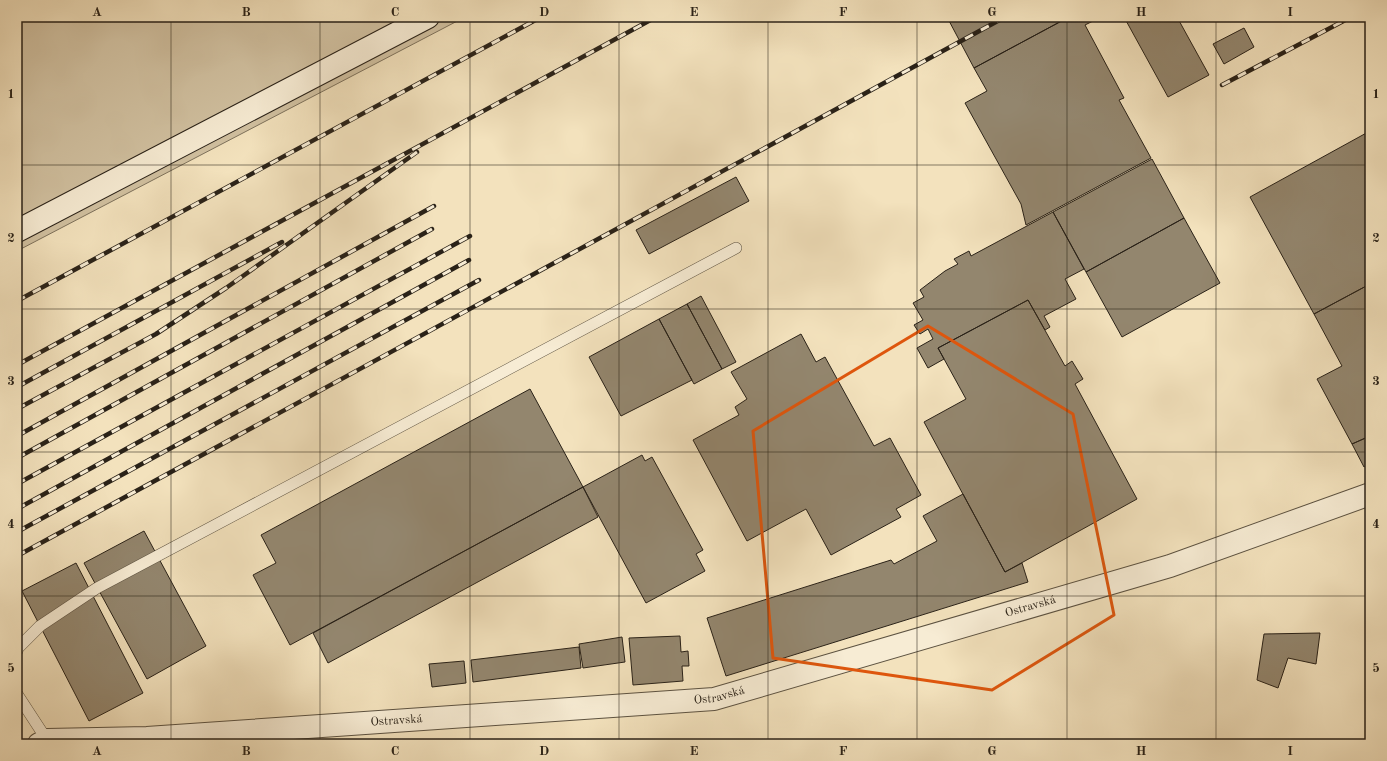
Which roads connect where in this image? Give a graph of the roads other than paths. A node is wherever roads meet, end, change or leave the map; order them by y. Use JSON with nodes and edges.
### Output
{"nodes":[{"id":1,"x":428,"y":17,"type":"edge"},
{"id":2,"x":17,"y":231,"type":"edge"},
{"id":3,"x":736,"y":248,"type":"dead end"},
{"id":4,"x":1370,"y":494,"type":"edge"},
{"id":5,"x":17,"y":651,"type":"edge"},
{"id":6,"x":17,"y":694,"type":"edge"},
{"id":7,"x":43,"y":742,"type":"edge"}],
"edges":[{"from":1,"to":2,"type":"street"},
{"from":3,"to":5,"type":"lane"},
{"from":4,"to":7,"type":"street","name":"Ostravská"},
{"from":6,"to":7,"type":"lane"}]}
